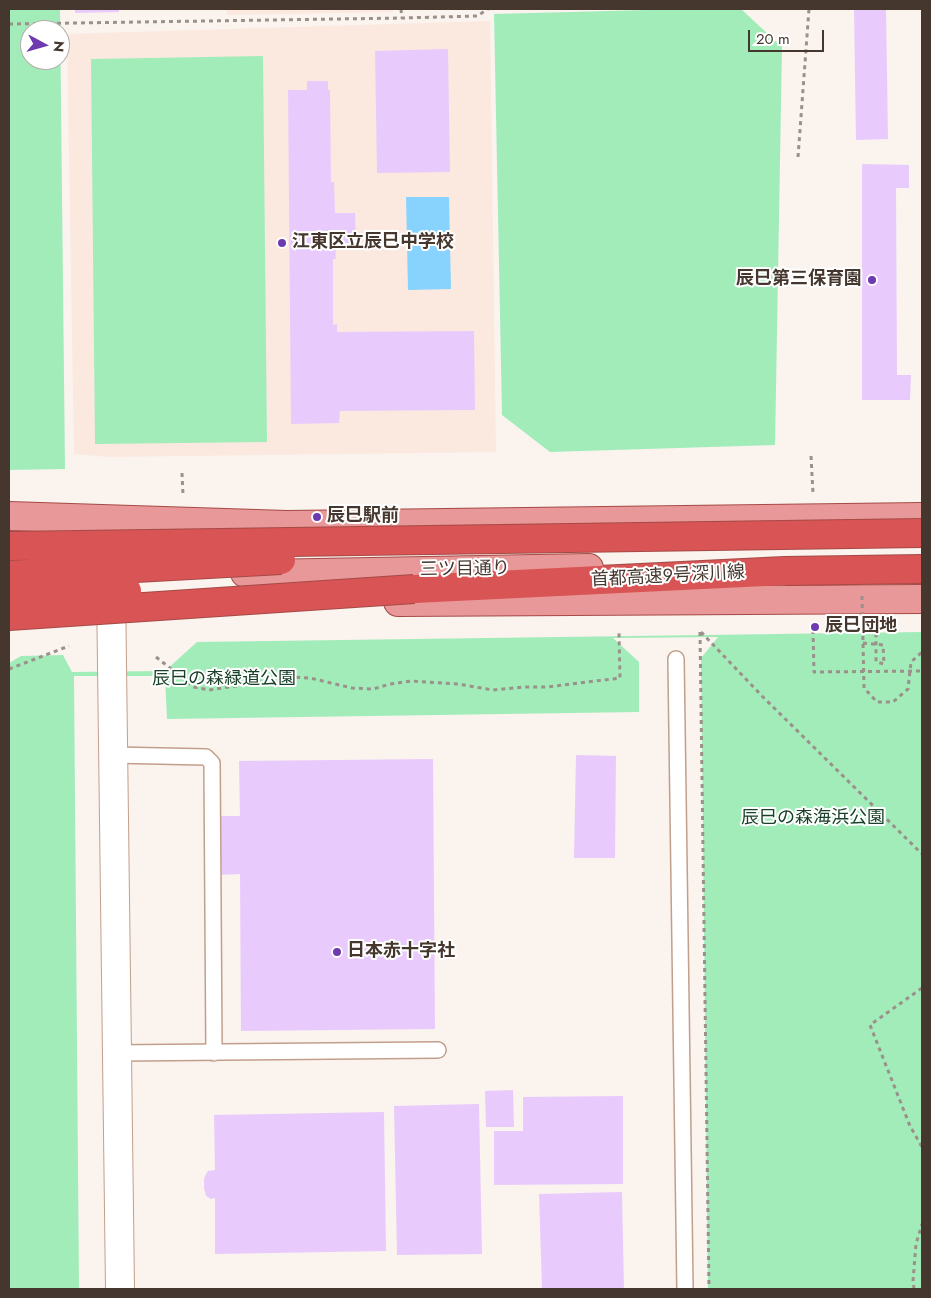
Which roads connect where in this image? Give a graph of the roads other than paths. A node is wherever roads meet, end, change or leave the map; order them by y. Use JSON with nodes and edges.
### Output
{"nodes":[{"id":1,"x":9,"y":516,"type":"edge"},
{"id":2,"x":922,"y":517,"type":"edge"},
{"id":3,"x":113,"y":519,"type":"junction"},
{"id":4,"x":922,"y":533,"type":"edge"},
{"id":5,"x":782,"y":535,"type":"junction"},
{"id":6,"x":9,"y":546,"type":"edge"},
{"id":7,"x":9,"y":561,"type":"edge"},
{"id":8,"x":922,"y":562,"type":"edge"},
{"id":9,"x":111,"y":565,"type":"junction"},
{"id":10,"x":922,"y":569,"type":"edge"},
{"id":11,"x":9,"y":575,"type":"edge"},
{"id":12,"x":414,"y":589,"type":"junction"},
{"id":13,"x":9,"y":592,"type":"edge"},
{"id":14,"x":922,"y":599,"type":"edge"},
{"id":15,"x":111,"y":604,"type":"junction"},
{"id":16,"x":9,"y":605,"type":"edge"},
{"id":17,"x":9,"y":616,"type":"edge"},
{"id":18,"x":676,"y":659,"type":"dead end"},
{"id":19,"x":113,"y":755,"type":"junction"},
{"id":20,"x":438,"y":1050,"type":"dead end"},
{"id":21,"x":117,"y":1053,"type":"junction"},
{"id":22,"x":214,"y":1053,"type":"junction"},
{"id":23,"x":120,"y":1289,"type":"edge"},
{"id":24,"x":685,"y":1289,"type":"edge"}],
"edges":[{"from":1,"to":3,"type":"main road"},
{"from":2,"to":3,"type":"main road"},
{"from":3,"to":9,"type":"street"},
{"from":4,"to":5,"type":"highway","bridge":true},
{"from":5,"to":6,"type":"highway","bridge":true},
{"from":5,"to":11,"type":"highway","bridge":true},
{"from":7,"to":9,"type":"main road","name":"三ツ目通り"},
{"from":8,"to":9,"type":"main road","name":"三ツ目通り"},
{"from":9,"to":15,"type":"street"},
{"from":10,"to":12,"type":"highway","name":"首都高速9号深川線","bridge":true},
{"from":12,"to":13,"type":"highway","bridge":true},
{"from":12,"to":17,"type":"highway","bridge":true},
{"from":14,"to":15,"type":"main road","name":"三ツ目通り"},
{"from":15,"to":16,"type":"main road","name":"三ツ目通り"},
{"from":15,"to":19,"type":"street"},
{"from":18,"to":24,"type":"lane"},
{"from":19,"to":21,"type":"street"},
{"from":19,"to":22,"type":"lane"},
{"from":20,"to":22,"type":"lane"},
{"from":21,"to":22,"type":"lane"},
{"from":21,"to":23,"type":"street"}]}
